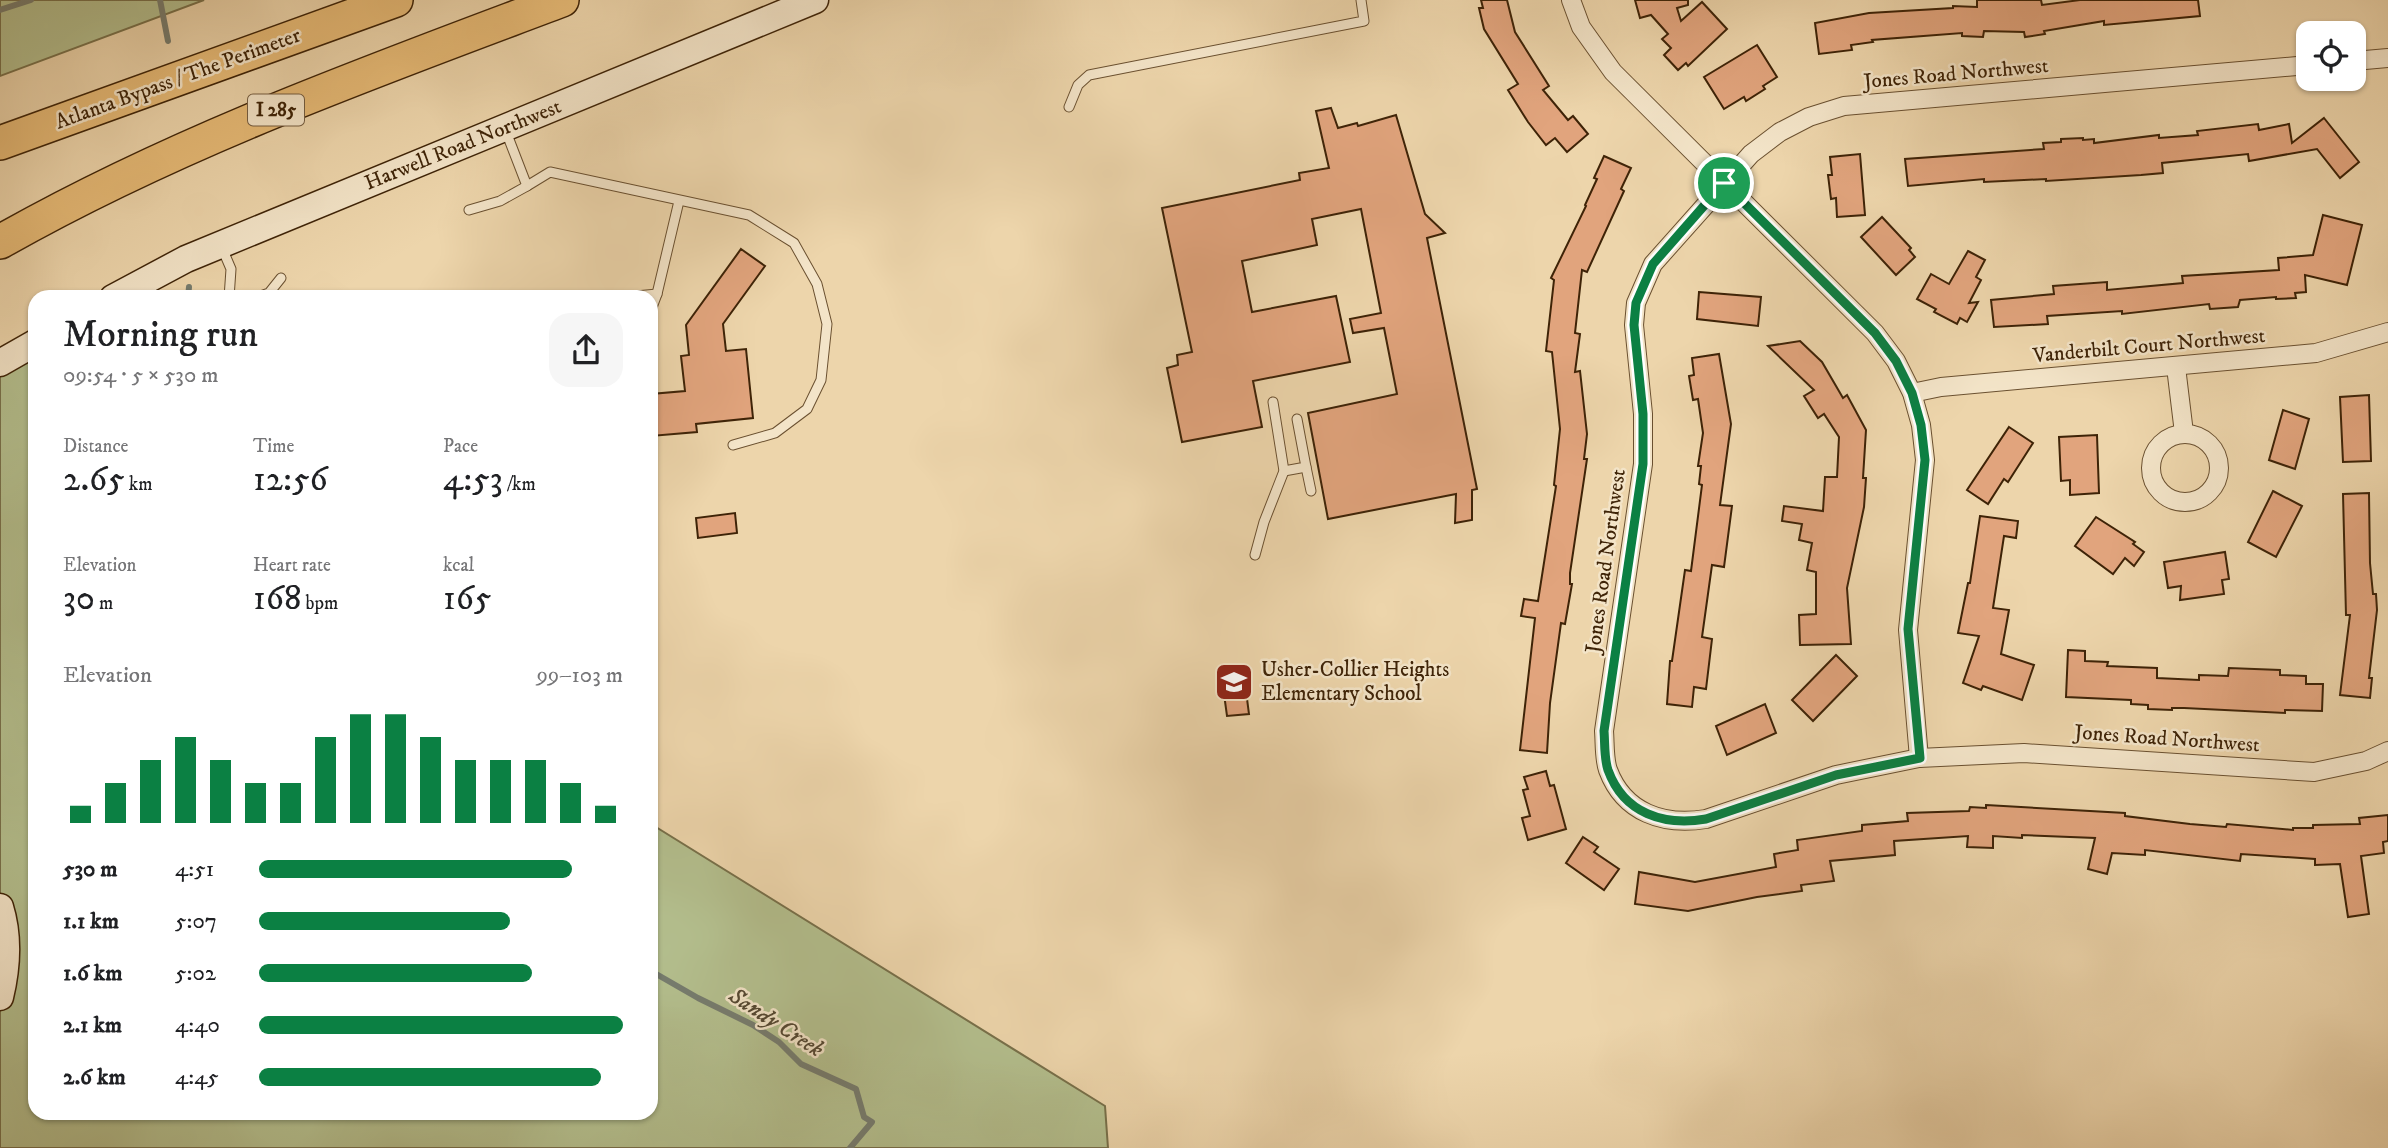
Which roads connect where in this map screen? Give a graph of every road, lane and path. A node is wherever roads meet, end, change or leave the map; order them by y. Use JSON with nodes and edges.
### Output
{"nodes":[{"id":1,"x":396,"y":0,"type":"edge"},
{"id":2,"x":562,"y":0,"type":"edge"},
{"id":3,"x":815,"y":0,"type":"edge"},
{"id":4,"x":1361,"y":0,"type":"edge"},
{"id":5,"x":1571,"y":0,"type":"edge"},
{"id":6,"x":2388,"y":58,"type":"edge"},
{"id":7,"x":2366,"y":60,"type":"edge"},
{"id":8,"x":2296,"y":66,"type":"edge"},
{"id":9,"x":1069,"y":107,"type":"dead end"},
{"id":10,"x":504,"y":128,"type":"junction"},
{"id":11,"x":0,"y":143,"type":"edge"},
{"id":12,"x":1724,"y":183,"type":"junction"},
{"id":13,"x":527,"y":186,"type":"junction"},
{"id":14,"x":679,"y":201,"type":"junction"},
{"id":15,"x":469,"y":210,"type":"dead end"},
{"id":16,"x":0,"y":242,"type":"edge"},
{"id":17,"x":220,"y":245,"type":"junction"},
{"id":18,"x":281,"y":278,"type":"dead end"},
{"id":19,"x":128,"y":290,"type":"edge"},
{"id":20,"x":229,"y":290,"type":"edge"},
{"id":21,"x":273,"y":290,"type":"edge"},
{"id":22,"x":658,"y":290,"type":"edge"},
{"id":23,"x":2388,"y":332,"type":"edge"},
{"id":24,"x":28,"y":346,"type":"edge"},
{"id":25,"x":0,"y":363,"type":"edge"},
{"id":26,"x":2176,"y":367,"type":"junction"},
{"id":27,"x":1912,"y":393,"type":"junction"},
{"id":28,"x":1273,"y":402,"type":"dead end"},
{"id":29,"x":1297,"y":419,"type":"dead end"},
{"id":30,"x":2184,"y":433,"type":"dead end"},
{"id":31,"x":733,"y":445,"type":"dead end"},
{"id":32,"x":1306,"y":467,"type":"junction"},
{"id":33,"x":1284,"y":471,"type":"junction"},
{"id":34,"x":1311,"y":491,"type":"dead end"},
{"id":35,"x":1255,"y":555,"type":"dead end"},
{"id":36,"x":2388,"y":751,"type":"edge"},
{"id":37,"x":1920,"y":758,"type":"junction"},
{"id":38,"x":0,"y":907,"type":"edge"},
{"id":39,"x":0,"y":997,"type":"edge"}],
"edges":[{"from":1,"to":11,"type":"highway","name":"Atlanta Bypass / The Perimeter"},
{"from":2,"to":16,"type":"highway","number":"I 285"},
{"from":3,"to":10,"type":"street","name":"Harwell Road Northwest"},
{"from":4,"to":9,"type":"lane"},
{"from":5,"to":12,"type":"street"},
{"from":6,"to":7,"type":"street"},
{"from":8,"to":12,"type":"street","name":"Jones Road Northwest"},
{"from":10,"to":13,"type":"lane"},
{"from":10,"to":17,"type":"street","name":"Harwell Road Northwest"},
{"from":12,"to":27,"type":"street"},
{"from":12,"to":37,"type":"street","name":"Jones Road Northwest"},
{"from":13,"to":14,"type":"lane"},
{"from":13,"to":15,"type":"lane"},
{"from":14,"to":22,"type":"lane"},
{"from":14,"to":31,"type":"lane"},
{"from":17,"to":19,"type":"street","name":"Harwell Road Northwest"},
{"from":17,"to":20,"type":"lane"},
{"from":18,"to":21,"type":"lane"},
{"from":23,"to":26,"type":"street","name":"Vanderbilt Court Northwest"},
{"from":24,"to":25,"type":"street"},
{"from":26,"to":27,"type":"street","name":"Vanderbilt Court Northwest"},
{"from":26,"to":30,"type":"street"},
{"from":27,"to":37,"type":"street"},
{"from":28,"to":33,"type":"lane"},
{"from":29,"to":32,"type":"lane"},
{"from":32,"to":33,"type":"lane"},
{"from":32,"to":34,"type":"lane"},
{"from":33,"to":35,"type":"lane"},
{"from":36,"to":37,"type":"street","name":"Jones Road Northwest"},
{"from":38,"to":39,"type":"street"}]}
